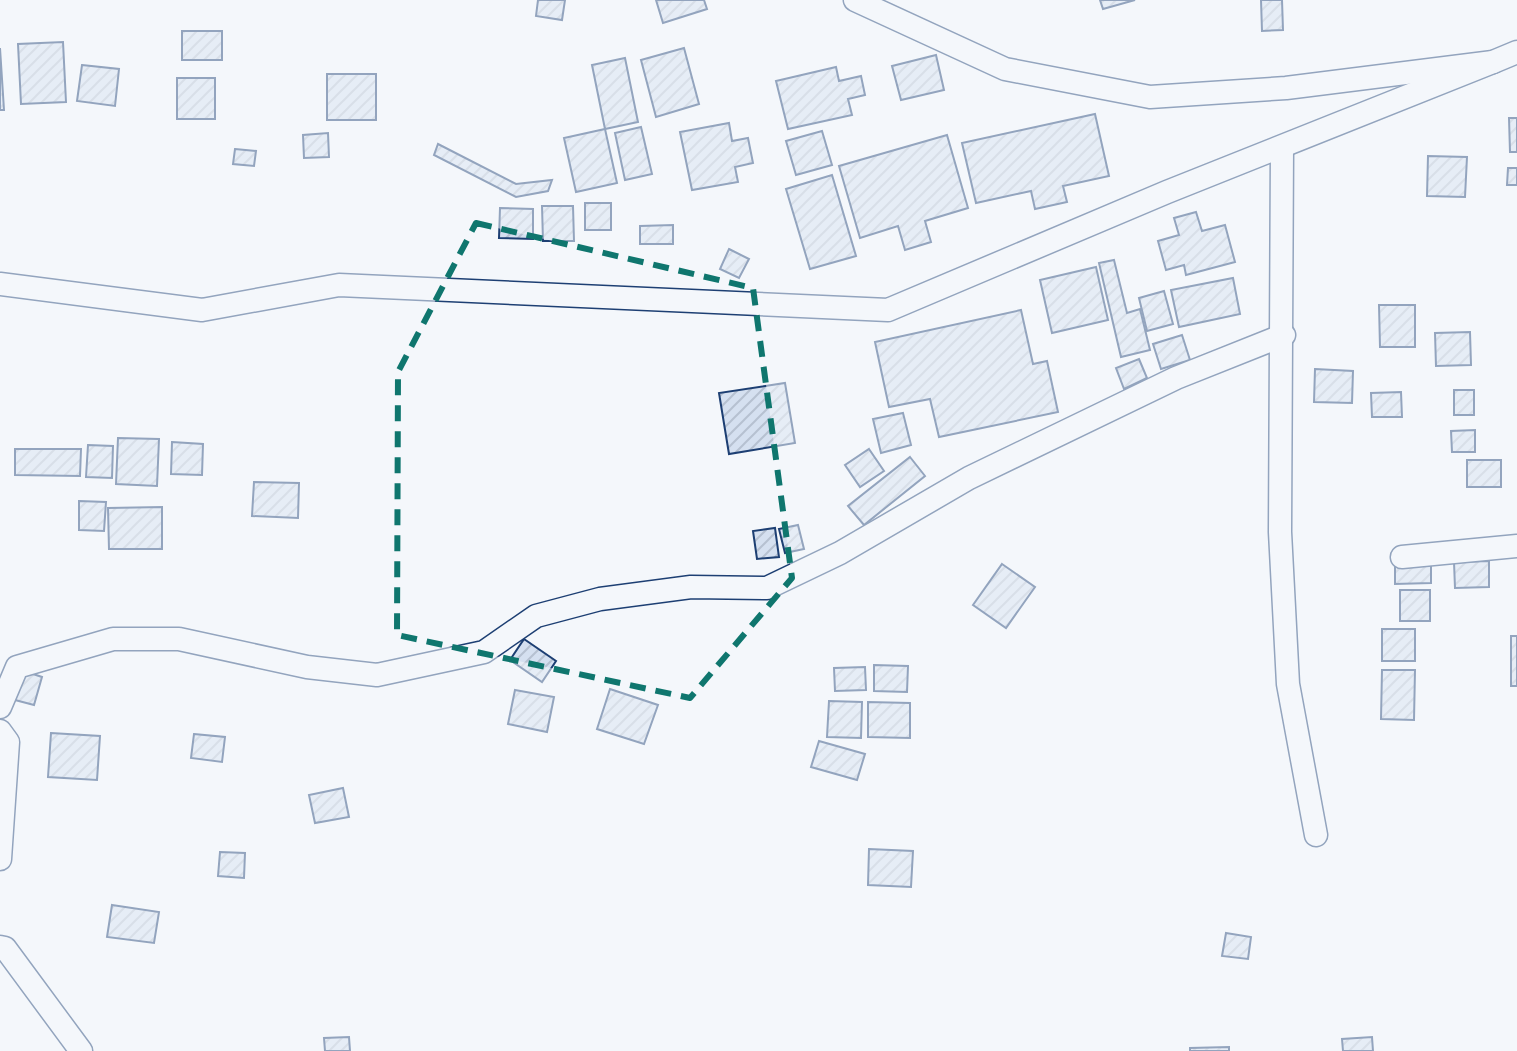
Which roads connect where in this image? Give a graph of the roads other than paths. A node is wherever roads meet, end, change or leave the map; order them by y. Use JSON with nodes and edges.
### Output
{"nodes":[{"id":1,"x":855,"y":0,"type":"edge"},
{"id":2,"x":1517,"y":52,"type":"edge"},
{"id":3,"x":1493,"y":62,"type":"junction"},
{"id":4,"x":1282,"y":147,"type":"junction"},
{"id":5,"x":0,"y":284,"type":"edge"},
{"id":6,"x":1284,"y":335,"type":"junction"},
{"id":7,"x":1517,"y":546,"type":"edge"},
{"id":8,"x":1402,"y":557,"type":"dead end"},
{"id":9,"x":0,"y":707,"type":"edge"},
{"id":10,"x":0,"y":731,"type":"edge"},
{"id":11,"x":1316,"y":835,"type":"dead end"},
{"id":12,"x":0,"y":859,"type":"edge"},
{"id":13,"x":0,"y":947,"type":"edge"},
{"id":14,"x":81,"y":1051,"type":"edge"}],
"edges":[{"from":1,"to":3,"type":"street"},
{"from":2,"to":3,"type":"street"},
{"from":3,"to":4,"type":"street"},
{"from":4,"to":5,"type":"street"},
{"from":4,"to":6,"type":"street"},
{"from":6,"to":9,"type":"street"},
{"from":6,"to":11,"type":"street"},
{"from":7,"to":8,"type":"street"},
{"from":10,"to":12,"type":"street"},
{"from":13,"to":14,"type":"street"}]}
